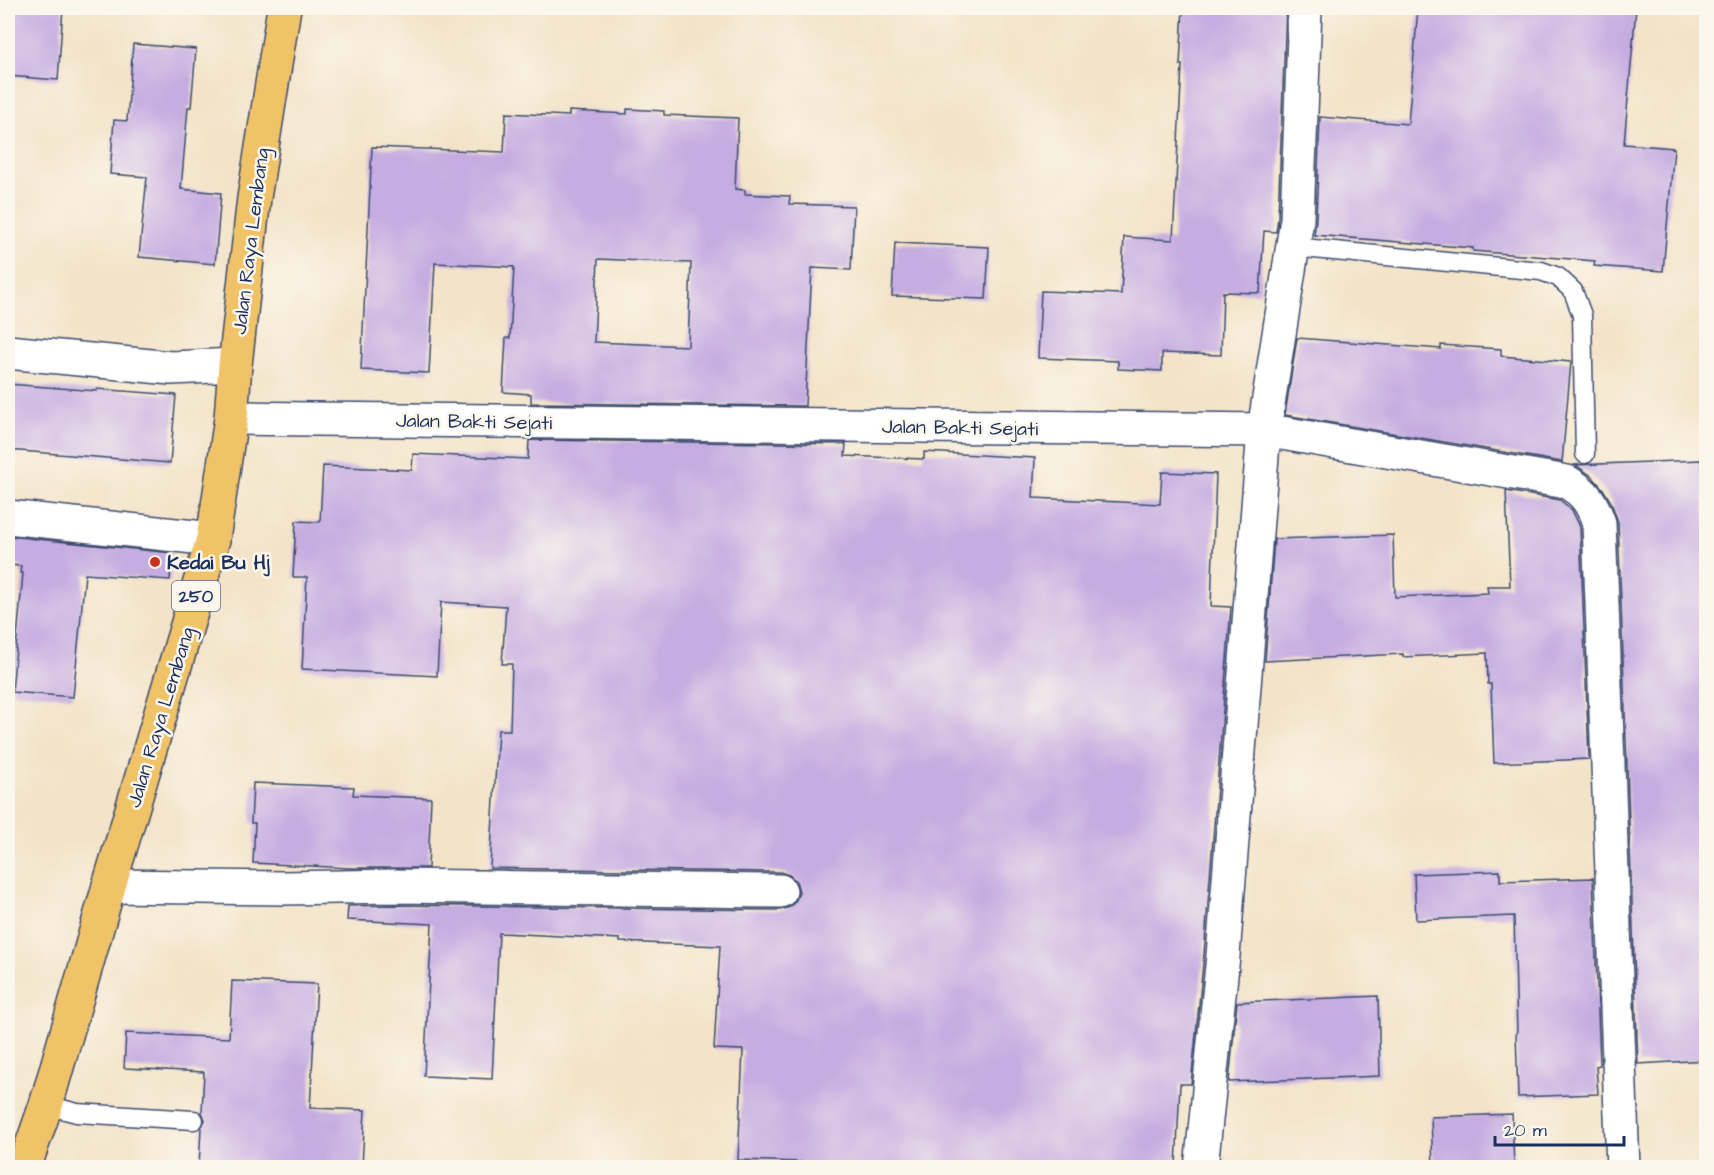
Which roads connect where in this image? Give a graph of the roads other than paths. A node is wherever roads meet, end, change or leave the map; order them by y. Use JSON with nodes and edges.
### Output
{"nodes":[{"id":1,"x":284,"y":8,"type":"edge"},
{"id":2,"x":1305,"y":8,"type":"edge"},
{"id":3,"x":1293,"y":247,"type":"junction"},
{"id":4,"x":8,"y":351,"type":"edge"},
{"id":5,"x":235,"y":365,"type":"junction"},
{"id":6,"x":231,"y":418,"type":"junction"},
{"id":7,"x":1264,"y":430,"type":"junction"},
{"id":8,"x":1585,"y":454,"type":"dead end"},
{"id":9,"x":8,"y":517,"type":"edge"},
{"id":10,"x":213,"y":539,"type":"junction"},
{"id":11,"x":109,"y":886,"type":"junction"},
{"id":12,"x":780,"y":891,"type":"dead end"},
{"id":13,"x":46,"y":1105,"type":"junction"},
{"id":14,"x":194,"y":1120,"type":"dead end"},
{"id":15,"x":24,"y":1167,"type":"edge"},
{"id":16,"x":1201,"y":1167,"type":"edge"},
{"id":17,"x":1623,"y":1167,"type":"edge"}],
"edges":[{"from":1,"to":5,"type":"main road","name":"Jalan Raya Lembang","number":"250"},
{"from":2,"to":3,"type":"street"},
{"from":3,"to":7,"type":"street"},
{"from":3,"to":8,"type":"lane"},
{"from":4,"to":5,"type":"street"},
{"from":5,"to":6,"type":"main road","name":"Jalan Raya Lembang","number":"250"},
{"from":6,"to":7,"type":"street","name":"Jalan Bakti Sejati"},
{"from":6,"to":10,"type":"main road","name":"Jalan Raya Lembang","number":"250"},
{"from":7,"to":16,"type":"street"},
{"from":7,"to":17,"type":"street","name":"Jalan Bakti Sejati"},
{"from":9,"to":10,"type":"street"},
{"from":10,"to":11,"type":"main road","name":"Jalan Raya Lembang","number":"250"},
{"from":11,"to":12,"type":"street"},
{"from":11,"to":13,"type":"main road","name":"Jalan Raya Lembang","number":"250"},
{"from":13,"to":14,"type":"lane"},
{"from":13,"to":15,"type":"main road","name":"Jalan Raya Lembang","number":"250"}]}
